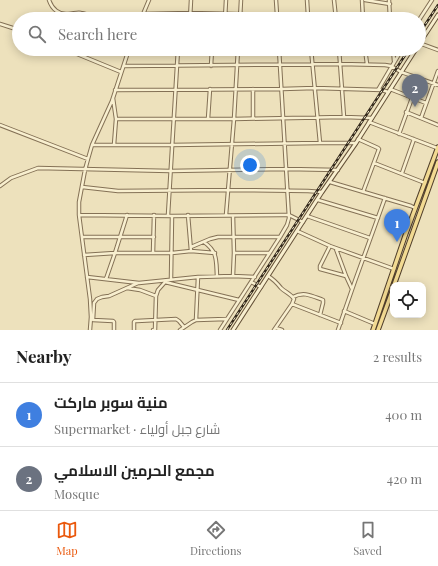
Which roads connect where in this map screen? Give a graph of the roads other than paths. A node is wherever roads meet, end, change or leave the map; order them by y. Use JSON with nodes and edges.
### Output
{"nodes":[{"id":1,"x":49,"y":0,"type":"edge"},
{"id":2,"x":149,"y":0,"type":"edge"},
{"id":3,"x":191,"y":0,"type":"edge"},
{"id":4,"x":226,"y":0,"type":"edge"},
{"id":5,"x":241,"y":0,"type":"edge"},
{"id":6,"x":276,"y":0,"type":"edge"},
{"id":7,"x":307,"y":0,"type":"edge"},
{"id":8,"x":334,"y":0,"type":"edge"},
{"id":9,"x":363,"y":0,"type":"edge"},
{"id":10,"x":432,"y":0,"type":"edge"},
{"id":11,"x":389,"y":2,"type":"edge"},
{"id":12,"x":58,"y":12,"type":"edge"},
{"id":13,"x":144,"y":12,"type":"edge"},
{"id":14,"x":190,"y":12,"type":"edge"},
{"id":15,"x":226,"y":12,"type":"edge"},
{"id":16,"x":241,"y":12,"type":"edge"},
{"id":17,"x":277,"y":12,"type":"edge"},
{"id":18,"x":308,"y":12,"type":"edge"},
{"id":19,"x":335,"y":12,"type":"edge"},
{"id":20,"x":363,"y":12,"type":"edge"},
{"id":21,"x":390,"y":12,"type":"edge"},
{"id":22,"x":424,"y":12,"type":"edge"},
{"id":23,"x":438,"y":15,"type":"edge"},
{"id":24,"x":0,"y":24,"type":"edge"},
{"id":25,"x":12,"y":28,"type":"edge"},
{"id":26,"x":426,"y":33,"type":"edge"},
{"id":27,"x":426,"y":46,"type":"edge"},
{"id":28,"x":438,"y":50,"type":"edge"},
{"id":29,"x":82,"y":56,"type":"edge"},
{"id":30,"x":127,"y":56,"type":"edge"},
{"id":31,"x":178,"y":56,"type":"edge"},
{"id":32,"x":212,"y":56,"type":"edge"},
{"id":33,"x":238,"y":56,"type":"edge"},
{"id":34,"x":280,"y":56,"type":"edge"},
{"id":35,"x":311,"y":56,"type":"edge"},
{"id":36,"x":339,"y":56,"type":"edge"},
{"id":37,"x":366,"y":56,"type":"edge"},
{"id":38,"x":394,"y":56,"type":"edge"},
{"id":39,"x":398,"y":56,"type":"edge"},
{"id":40,"x":411,"y":56,"type":"edge"},
{"id":41,"x":394,"y":62,"type":"junction"},
{"id":42,"x":340,"y":64,"type":"junction"},
{"id":43,"x":367,"y":64,"type":"junction"},
{"id":44,"x":177,"y":65,"type":"junction"},
{"id":45,"x":281,"y":65,"type":"junction"},
{"id":46,"x":312,"y":65,"type":"junction"},
{"id":47,"x":124,"y":66,"type":"junction"},
{"id":48,"x":211,"y":66,"type":"junction"},
{"id":49,"x":237,"y":66,"type":"junction"},
{"id":50,"x":391,"y":66,"type":"junction"},
{"id":51,"x":438,"y":71,"type":"edge"},
{"id":52,"x":122,"y":72,"type":"junction"},
{"id":53,"x":401,"y":72,"type":"junction"},
{"id":54,"x":434,"y":84,"type":"junction"},
{"id":55,"x":438,"y":85,"type":"edge"},
{"id":56,"x":315,"y":88,"type":"junction"},
{"id":57,"x":210,"y":89,"type":"junction"},
{"id":58,"x":236,"y":89,"type":"junction"},
{"id":59,"x":253,"y":89,"type":"junction"},
{"id":60,"x":282,"y":89,"type":"junction"},
{"id":61,"x":342,"y":89,"type":"junction"},
{"id":62,"x":116,"y":90,"type":"junction"},
{"id":63,"x":175,"y":90,"type":"junction"},
{"id":64,"x":378,"y":90,"type":"junction"},
{"id":65,"x":389,"y":91,"type":"junction"},
{"id":66,"x":113,"y":97,"type":"junction"},
{"id":67,"x":412,"y":98,"type":"junction"},
{"id":68,"x":426,"y":103,"type":"junction"},
{"id":69,"x":406,"y":112,"type":"junction"},
{"id":70,"x":318,"y":117,"type":"junction"},
{"id":71,"x":344,"y":117,"type":"junction"},
{"id":72,"x":253,"y":118,"type":"junction"},
{"id":73,"x":284,"y":118,"type":"junction"},
{"id":74,"x":372,"y":118,"type":"junction"},
{"id":75,"x":421,"y":118,"type":"junction"},
{"id":76,"x":116,"y":119,"type":"junction"},
{"id":77,"x":174,"y":119,"type":"junction"},
{"id":78,"x":208,"y":119,"type":"junction"},
{"id":79,"x":234,"y":119,"type":"junction"},
{"id":80,"x":369,"y":122,"type":"junction"},
{"id":81,"x":438,"y":124,"type":"edge"},
{"id":82,"x":0,"y":125,"type":"edge"},
{"id":83,"x":399,"y":134,"type":"junction"},
{"id":84,"x":358,"y":139,"type":"junction"},
{"id":85,"x":414,"y":139,"type":"junction"},
{"id":86,"x":320,"y":143,"type":"junction"},
{"id":87,"x":356,"y":143,"type":"junction"},
{"id":88,"x":232,"y":144,"type":"junction"},
{"id":89,"x":285,"y":144,"type":"junction"},
{"id":90,"x":92,"y":145,"type":"junction"},
{"id":91,"x":114,"y":145,"type":"junction"},
{"id":92,"x":172,"y":146,"type":"junction"},
{"id":93,"x":438,"y":147,"type":"edge"},
{"id":94,"x":88,"y":159,"type":"junction"},
{"id":95,"x":438,"y":162,"type":"edge"},
{"id":96,"x":374,"y":163,"type":"junction"},
{"id":97,"x":287,"y":169,"type":"junction"},
{"id":98,"x":85,"y":170,"type":"junction"},
{"id":99,"x":230,"y":170,"type":"junction"},
{"id":100,"x":338,"y":170,"type":"junction"},
{"id":101,"x":170,"y":171,"type":"junction"},
{"id":102,"x":402,"y":173,"type":"junction"},
{"id":103,"x":330,"y":182,"type":"junction"},
{"id":104,"x":425,"y":183,"type":"junction"},
{"id":105,"x":0,"y":186,"type":"edge"},
{"id":106,"x":82,"y":187,"type":"junction"},
{"id":107,"x":228,"y":190,"type":"junction"},
{"id":108,"x":288,"y":190,"type":"junction"},
{"id":109,"x":170,"y":191,"type":"junction"},
{"id":110,"x":322,"y":192,"type":"junction"},
{"id":111,"x":363,"y":192,"type":"junction"},
{"id":112,"x":386,"y":198,"type":"junction"},
{"id":113,"x":318,"y":200,"type":"junction"},
{"id":114,"x":415,"y":208,"type":"junction"},
{"id":115,"x":79,"y":215,"type":"junction"},
{"id":116,"x":127,"y":215,"type":"junction"},
{"id":117,"x":154,"y":215,"type":"junction"},
{"id":118,"x":168,"y":215,"type":"junction"},
{"id":119,"x":188,"y":215,"type":"junction"},
{"id":120,"x":226,"y":215,"type":"junction"},
{"id":121,"x":289,"y":215,"type":"junction"},
{"id":122,"x":172,"y":216,"type":"junction"},
{"id":123,"x":233,"y":216,"type":"junction"},
{"id":124,"x":307,"y":216,"type":"junction"},
{"id":125,"x":378,"y":218,"type":"junction"},
{"id":126,"x":303,"y":222,"type":"junction"},
{"id":127,"x":297,"y":231,"type":"junction"},
{"id":128,"x":234,"y":236,"type":"junction"},
{"id":129,"x":120,"y":237,"type":"junction"},
{"id":130,"x":154,"y":237,"type":"junction"},
{"id":131,"x":280,"y":237,"type":"junction"},
{"id":132,"x":82,"y":238,"type":"junction"},
{"id":133,"x":370,"y":238,"type":"junction"},
{"id":134,"x":204,"y":242,"type":"junction"},
{"id":135,"x":330,"y":246,"type":"junction"},
{"id":136,"x":191,"y":247,"type":"junction"},
{"id":137,"x":336,"y":248,"type":"junction"},
{"id":138,"x":191,"y":251,"type":"junction"},
{"id":139,"x":153,"y":252,"type":"junction"},
{"id":140,"x":115,"y":253,"type":"junction"},
{"id":141,"x":172,"y":253,"type":"junction"},
{"id":142,"x":215,"y":253,"type":"junction"},
{"id":143,"x":234,"y":253,"type":"junction"},
{"id":144,"x":269,"y":253,"type":"junction"},
{"id":145,"x":84,"y":255,"type":"junction"},
{"id":146,"x":363,"y":258,"type":"junction"},
{"id":147,"x":394,"y":269,"type":"junction"},
{"id":148,"x":217,"y":276,"type":"junction"},
{"id":149,"x":233,"y":276,"type":"junction"},
{"id":150,"x":268,"y":276,"type":"junction"},
{"id":151,"x":346,"y":276,"type":"junction"},
{"id":152,"x":87,"y":277,"type":"junction"},
{"id":153,"x":198,"y":277,"type":"junction"},
{"id":154,"x":255,"y":277,"type":"junction"},
{"id":155,"x":106,"y":279,"type":"junction"},
{"id":156,"x":171,"y":279,"type":"junction"},
{"id":157,"x":166,"y":281,"type":"junction"},
{"id":158,"x":251,"y":282,"type":"junction"},
{"id":159,"x":395,"y":282,"type":"edge"},
{"id":160,"x":138,"y":283,"type":"junction"},
{"id":161,"x":261,"y":287,"type":"junction"},
{"id":162,"x":126,"y":288,"type":"junction"},
{"id":163,"x":352,"y":289,"type":"junction"},
{"id":164,"x":198,"y":290,"type":"junction"},
{"id":165,"x":156,"y":296,"type":"junction"},
{"id":166,"x":390,"y":296,"type":"edge"},
{"id":167,"x":293,"y":297,"type":"junction"},
{"id":168,"x":239,"y":300,"type":"junction"},
{"id":169,"x":292,"y":304,"type":"junction"},
{"id":170,"x":344,"y":312,"type":"junction"},
{"id":171,"x":320,"y":315,"type":"junction"},
{"id":172,"x":226,"y":319,"type":"junction"},
{"id":173,"x":92,"y":320,"type":"junction"},
{"id":174,"x":156,"y":320,"type":"junction"},
{"id":175,"x":196,"y":320,"type":"junction"},
{"id":176,"x":341,"y":323,"type":"junction"},
{"id":177,"x":375,"y":324,"type":"junction"},
{"id":178,"x":182,"y":329,"type":"edge"},
{"id":179,"x":275,"y":329,"type":"edge"},
{"id":180,"x":90,"y":330,"type":"edge"},
{"id":181,"x":114,"y":330,"type":"edge"},
{"id":182,"x":119,"y":330,"type":"edge"},
{"id":183,"x":134,"y":330,"type":"edge"},
{"id":184,"x":153,"y":330,"type":"edge"},
{"id":185,"x":220,"y":330,"type":"edge"},
{"id":186,"x":233,"y":330,"type":"edge"},
{"id":187,"x":282,"y":330,"type":"edge"},
{"id":188,"x":338,"y":330,"type":"edge"},
{"id":189,"x":373,"y":330,"type":"edge"},
{"id":190,"x":378,"y":330,"type":"edge"}],
"edges":[{"from":1,"to":12,"type":"street"},
{"from":2,"to":13,"type":"street"},
{"from":3,"to":14,"type":"street"},
{"from":4,"to":15,"type":"street"},
{"from":5,"to":16,"type":"street"},
{"from":6,"to":17,"type":"street"},
{"from":7,"to":18,"type":"street"},
{"from":8,"to":19,"type":"street"},
{"from":9,"to":11,"type":"street"},
{"from":9,"to":20,"type":"street"},
{"from":10,"to":22,"type":"street"},
{"from":11,"to":21,"type":"street"},
{"from":23,"to":26,"type":"street"},
{"from":24,"to":25,"type":"street"},
{"from":27,"to":28,"type":"street"},
{"from":29,"to":52,"type":"street"},
{"from":30,"to":47,"type":"street"},
{"from":31,"to":44,"type":"street"},
{"from":32,"to":48,"type":"street"},
{"from":33,"to":49,"type":"street"},
{"from":34,"to":45,"type":"street"},
{"from":35,"to":46,"type":"street"},
{"from":36,"to":42,"type":"street"},
{"from":37,"to":43,"type":"street"},
{"from":38,"to":41,"type":"street"},
{"from":39,"to":41,"type":"street"},
{"from":40,"to":53,"type":"street"},
{"from":41,"to":50,"type":"street"},
{"from":42,"to":43,"type":"street"},
{"from":42,"to":46,"type":"street"},
{"from":42,"to":61,"type":"street"},
{"from":43,"to":50,"type":"street"},
{"from":44,"to":47,"type":"street"},
{"from":44,"to":48,"type":"street"},
{"from":44,"to":63,"type":"street"},
{"from":45,"to":46,"type":"street"},
{"from":45,"to":49,"type":"street"},
{"from":45,"to":60,"type":"street"},
{"from":46,"to":56,"type":"street"},
{"from":47,"to":52,"type":"street"},
{"from":48,"to":49,"type":"street"},
{"from":49,"to":58,"type":"street"},
{"from":50,"to":53,"type":"street"},
{"from":50,"to":64,"type":"street"},
{"from":51,"to":54,"type":"street"},
{"from":52,"to":62,"type":"street"},
{"from":53,"to":54,"type":"street"},
{"from":53,"to":65,"type":"street"},
{"from":54,"to":55,"type":"street"},
{"from":54,"to":68,"type":"street"},
{"from":56,"to":60,"type":"street"},
{"from":56,"to":61,"type":"street"},
{"from":56,"to":70,"type":"street"},
{"from":57,"to":58,"type":"street"},
{"from":57,"to":63,"type":"street"},
{"from":57,"to":78,"type":"street"},
{"from":58,"to":59,"type":"street"},
{"from":58,"to":79,"type":"street"},
{"from":59,"to":60,"type":"street"},
{"from":59,"to":72,"type":"street"},
{"from":60,"to":73,"type":"street"},
{"from":61,"to":64,"type":"street"},
{"from":61,"to":71,"type":"street"},
{"from":62,"to":63,"type":"street"},
{"from":62,"to":66,"type":"street"},
{"from":63,"to":77,"type":"street"},
{"from":64,"to":65,"type":"street"},
{"from":65,"to":67,"type":"street"},
{"from":65,"to":74,"type":"street"},
{"from":66,"to":76,"type":"street"},
{"from":66,"to":90,"type":"street"},
{"from":67,"to":68,"type":"street"},
{"from":67,"to":69,"type":"street"},
{"from":68,"to":75,"type":"street"},
{"from":69,"to":75,"type":"street"},
{"from":69,"to":83,"type":"street"},
{"from":70,"to":71,"type":"street"},
{"from":70,"to":73,"type":"street"},
{"from":70,"to":86,"type":"street"},
{"from":71,"to":74,"type":"street"},
{"from":72,"to":73,"type":"street"},
{"from":72,"to":79,"type":"street"},
{"from":73,"to":89,"type":"street"},
{"from":74,"to":80,"type":"street"},
{"from":75,"to":81,"type":"street"},
{"from":76,"to":77,"type":"street"},
{"from":76,"to":91,"type":"street"},
{"from":77,"to":78,"type":"street"},
{"from":77,"to":92,"type":"street"},
{"from":78,"to":79,"type":"street"},
{"from":79,"to":88,"type":"street"},
{"from":80,"to":83,"type":"street"},
{"from":80,"to":84,"type":"street"},
{"from":82,"to":94,"type":"street"},
{"from":83,"to":85,"type":"street"},
{"from":84,"to":87,"type":"street"},
{"from":84,"to":96,"type":"street"},
{"from":85,"to":93,"type":"street"},
{"from":85,"to":102,"type":"street"},
{"from":86,"to":87,"type":"street"},
{"from":86,"to":89,"type":"street"},
{"from":87,"to":100,"type":"street"},
{"from":88,"to":89,"type":"street"},
{"from":88,"to":92,"type":"street"},
{"from":88,"to":99,"type":"street"},
{"from":89,"to":97,"type":"street"},
{"from":90,"to":91,"type":"street"},
{"from":90,"to":94,"type":"street"},
{"from":91,"to":92,"type":"street"},
{"from":92,"to":101,"type":"street"},
{"from":93,"to":104,"type":"main road"},
{"from":94,"to":98,"type":"street"},
{"from":95,"to":159,"type":"main road"},
{"from":96,"to":102,"type":"street"},
{"from":96,"to":111,"type":"street"},
{"from":97,"to":99,"type":"street"},
{"from":97,"to":100,"type":"street"},
{"from":97,"to":108,"type":"street"},
{"from":98,"to":101,"type":"street"},
{"from":98,"to":105,"type":"street"},
{"from":98,"to":106,"type":"street"},
{"from":99,"to":101,"type":"street"},
{"from":99,"to":107,"type":"street"},
{"from":100,"to":103,"type":"street"},
{"from":101,"to":109,"type":"street"},
{"from":102,"to":104,"type":"street"},
{"from":103,"to":110,"type":"street"},
{"from":103,"to":111,"type":"street"},
{"from":104,"to":114,"type":"main road"},
{"from":106,"to":109,"type":"street"},
{"from":106,"to":115,"type":"street"},
{"from":107,"to":108,"type":"street"},
{"from":107,"to":109,"type":"street"},
{"from":107,"to":120,"type":"street"},
{"from":108,"to":110,"type":"street"},
{"from":108,"to":121,"type":"street"},
{"from":109,"to":118,"type":"street"},
{"from":110,"to":113,"type":"street"},
{"from":111,"to":112,"type":"street"},
{"from":112,"to":114,"type":"street"},
{"from":112,"to":125,"type":"street"},
{"from":113,"to":124,"type":"street"},
{"from":113,"to":125,"type":"street"},
{"from":114,"to":147,"type":"main road"},
{"from":115,"to":116,"type":"street"},
{"from":115,"to":132,"type":"street"},
{"from":116,"to":117,"type":"street"},
{"from":116,"to":129,"type":"street"},
{"from":117,"to":118,"type":"street"},
{"from":117,"to":130,"type":"street"},
{"from":118,"to":122,"type":"street"},
{"from":119,"to":120,"type":"street"},
{"from":119,"to":122,"type":"street"},
{"from":119,"to":136,"type":"street"},
{"from":120,"to":123,"type":"street"},
{"from":121,"to":123,"type":"street"},
{"from":121,"to":126,"type":"street"},
{"from":121,"to":131,"type":"street"},
{"from":122,"to":141,"type":"street"},
{"from":123,"to":128,"type":"street"},
{"from":124,"to":126,"type":"street"},
{"from":124,"to":133,"type":"street"},
{"from":125,"to":133,"type":"street"},
{"from":126,"to":127,"type":"street"},
{"from":127,"to":135,"type":"street"},
{"from":127,"to":150,"type":"street"},
{"from":128,"to":131,"type":"street"},
{"from":128,"to":134,"type":"street"},
{"from":128,"to":143,"type":"street"},
{"from":129,"to":130,"type":"street"},
{"from":129,"to":132,"type":"street"},
{"from":129,"to":140,"type":"street"},
{"from":130,"to":139,"type":"street"},
{"from":131,"to":144,"type":"street"},
{"from":132,"to":145,"type":"street"},
{"from":133,"to":146,"type":"street"},
{"from":134,"to":136,"type":"street"},
{"from":134,"to":142,"type":"street"},
{"from":135,"to":137,"type":"street"},
{"from":135,"to":151,"type":"street"},
{"from":136,"to":138,"type":"street"},
{"from":137,"to":146,"type":"street"},
{"from":137,"to":151,"type":"street"},
{"from":138,"to":141,"type":"street"},
{"from":138,"to":142,"type":"street"},
{"from":139,"to":140,"type":"street"},
{"from":139,"to":141,"type":"street"},
{"from":140,"to":145,"type":"street"},
{"from":140,"to":155,"type":"street"},
{"from":141,"to":156,"type":"street"},
{"from":142,"to":148,"type":"street"},
{"from":143,"to":144,"type":"street"},
{"from":143,"to":149,"type":"street"},
{"from":144,"to":154,"type":"street"},
{"from":145,"to":152,"type":"street"},
{"from":146,"to":147,"type":"street"},
{"from":146,"to":163,"type":"street"},
{"from":147,"to":177,"type":"main road"},
{"from":148,"to":149,"type":"street"},
{"from":148,"to":153,"type":"street"},
{"from":149,"to":154,"type":"street"},
{"from":150,"to":161,"type":"street"},
{"from":150,"to":167,"type":"street"},
{"from":151,"to":163,"type":"street"},
{"from":152,"to":155,"type":"street"},
{"from":152,"to":173,"type":"street"},
{"from":153,"to":156,"type":"street"},
{"from":153,"to":164,"type":"street"},
{"from":154,"to":158,"type":"street"},
{"from":155,"to":160,"type":"street"},
{"from":156,"to":157,"type":"street"},
{"from":157,"to":160,"type":"street"},
{"from":157,"to":164,"type":"street"},
{"from":157,"to":165,"type":"street"},
{"from":158,"to":161,"type":"street"},
{"from":158,"to":168,"type":"street"},
{"from":160,"to":162,"type":"street"},
{"from":161,"to":186,"type":"street"},
{"from":162,"to":165,"type":"street"},
{"from":162,"to":173,"type":"street"},
{"from":163,"to":170,"type":"street"},
{"from":164,"to":168,"type":"street"},
{"from":164,"to":175,"type":"street"},
{"from":165,"to":174,"type":"street"},
{"from":166,"to":190,"type":"main road"},
{"from":167,"to":169,"type":"street"},
{"from":167,"to":171,"type":"street"},
{"from":168,"to":172,"type":"street"},
{"from":169,"to":171,"type":"street"},
{"from":169,"to":179,"type":"street"},
{"from":170,"to":176,"type":"street"},
{"from":170,"to":177,"type":"street"},
{"from":171,"to":176,"type":"street"},
{"from":172,"to":175,"type":"street"},
{"from":172,"to":185,"type":"street"},
{"from":173,"to":180,"type":"street"},
{"from":173,"to":181,"type":"street"},
{"from":174,"to":178,"type":"street"},
{"from":174,"to":183,"type":"street"},
{"from":174,"to":184,"type":"street"},
{"from":175,"to":178,"type":"street"},
{"from":176,"to":188,"type":"street"},
{"from":177,"to":189,"type":"main road"},
{"from":179,"to":187,"type":"street"},
{"from":181,"to":182,"type":"street"}]}
